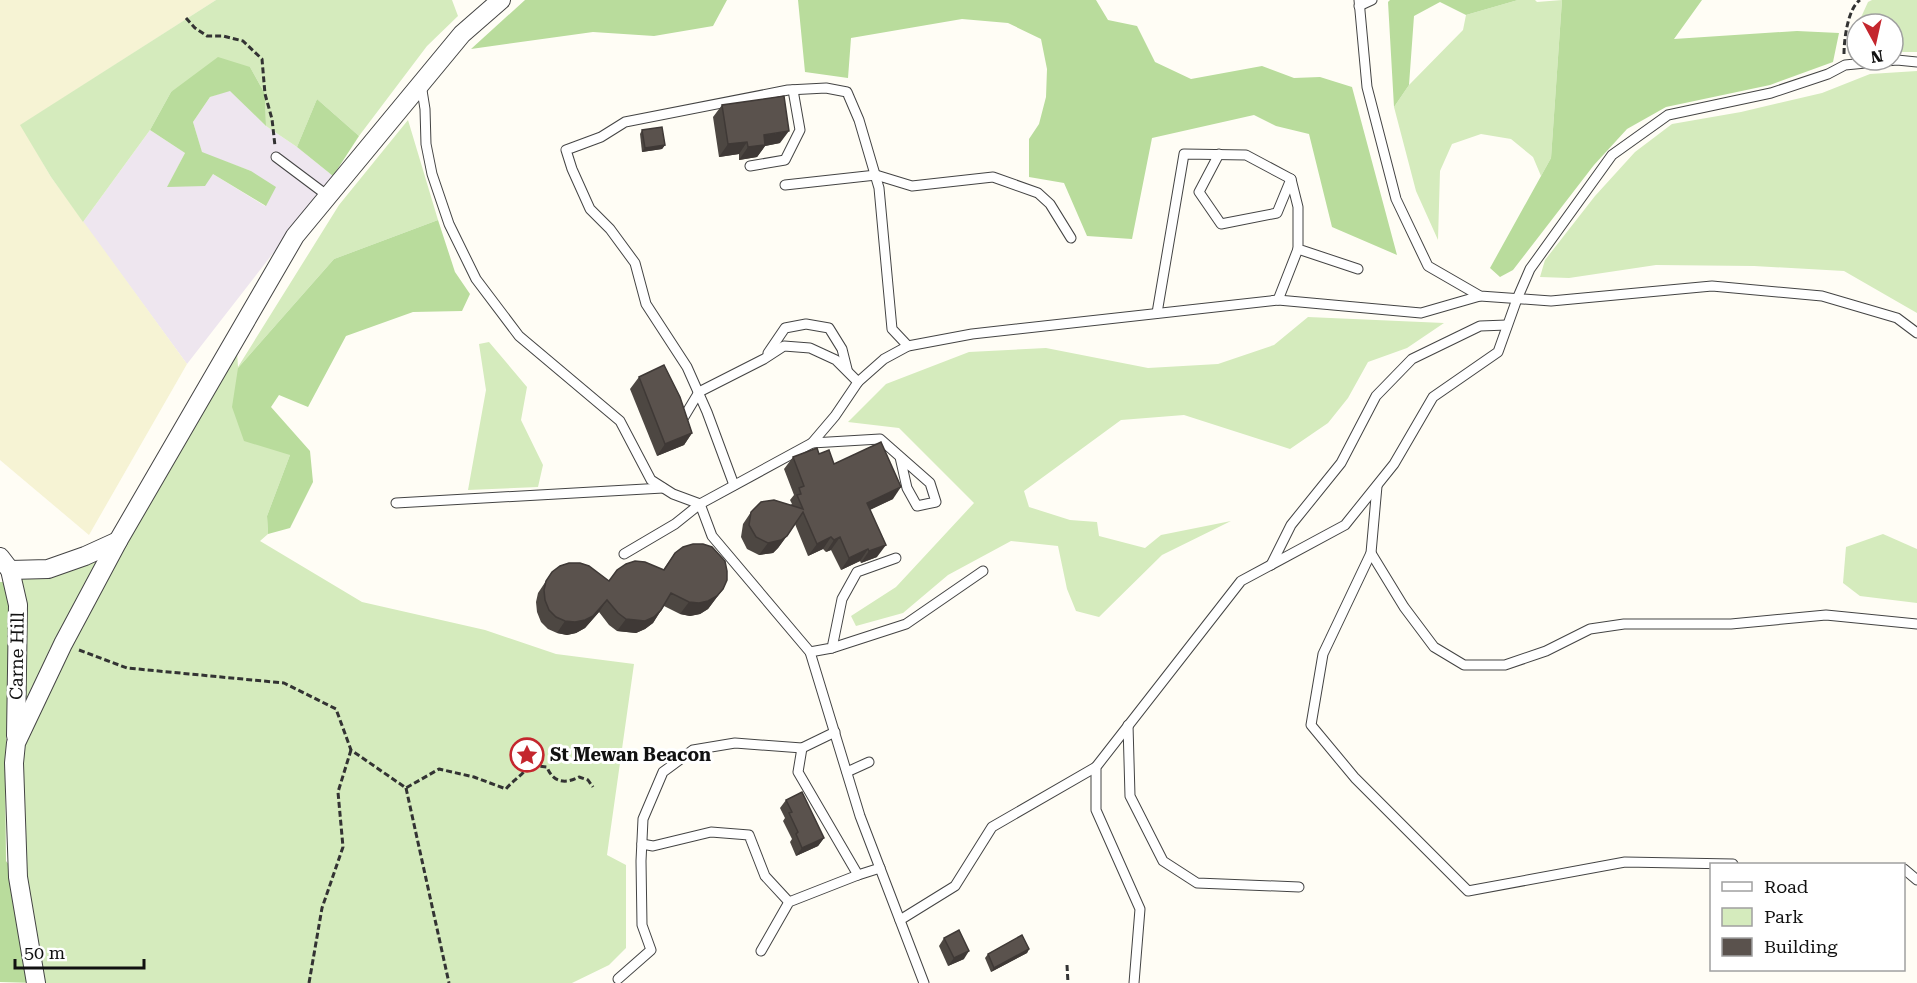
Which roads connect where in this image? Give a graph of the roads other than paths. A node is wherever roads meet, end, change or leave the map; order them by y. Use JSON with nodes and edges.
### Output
{"nodes":[{"id":1,"x":501,"y":0,"type":"edge"},
{"id":2,"x":1372,"y":0,"type":"edge"},
{"id":3,"x":1359,"y":3,"type":"edge"},
{"id":4,"x":1917,"y":62,"type":"edge"},
{"id":5,"x":421,"y":83,"type":"junction"},
{"id":6,"x":793,"y":90,"type":"junction"},
{"id":7,"x":1219,"y":154,"type":"junction"},
{"id":8,"x":276,"y":157,"type":"road end"},
{"id":9,"x":750,"y":166,"type":"dead end"},
{"id":10,"x":876,"y":175,"type":"junction"},
{"id":11,"x":1291,"y":179,"type":"junction"},
{"id":12,"x":785,"y":185,"type":"dead end"},
{"id":13,"x":328,"y":196,"type":"junction"},
{"id":14,"x":1071,"y":238,"type":"dead end"},
{"id":15,"x":1298,"y":249,"type":"junction"},
{"id":16,"x":1358,"y":269,"type":"dead end"},
{"id":17,"x":1480,"y":296,"type":"junction"},
{"id":18,"x":1517,"y":299,"type":"junction"},
{"id":19,"x":1278,"y":300,"type":"junction"},
{"id":20,"x":1157,"y":314,"type":"junction"},
{"id":21,"x":1508,"y":326,"type":"junction"},
{"id":22,"x":1917,"y":333,"type":"edge"},
{"id":23,"x":908,"y":346,"type":"junction"},
{"id":24,"x":764,"y":358,"type":"junction"},
{"id":25,"x":848,"y":372,"type":"junction"},
{"id":26,"x":858,"y":382,"type":"junction"},
{"id":27,"x":699,"y":392,"type":"junction"},
{"id":28,"x":684,"y":417,"type":"edge"},
{"id":29,"x":812,"y":443,"type":"junction"},
{"id":30,"x":900,"y":457,"type":"junction"},
{"id":31,"x":734,"y":485,"type":"junction"},
{"id":32,"x":1377,"y":486,"type":"junction"},
{"id":33,"x":663,"y":488,"type":"junction"},
{"id":34,"x":396,"y":503,"type":"dead end"},
{"id":35,"x":700,"y":504,"type":"junction"},
{"id":36,"x":118,"y":541,"type":"junction"},
{"id":37,"x":1371,"y":553,"type":"junction"},
{"id":38,"x":624,"y":554,"type":"dead end"},
{"id":39,"x":896,"y":558,"type":"dead end"},
{"id":40,"x":1271,"y":565,"type":"junction"},
{"id":41,"x":3,"y":566,"type":"edge"},
{"id":42,"x":983,"y":571,"type":"dead end"},
{"id":43,"x":1917,"y":624,"type":"edge"},
{"id":44,"x":832,"y":648,"type":"junction"},
{"id":45,"x":810,"y":652,"type":"junction"},
{"id":46,"x":1128,"y":725,"type":"junction"},
{"id":47,"x":835,"y":732,"type":"junction"},
{"id":48,"x":16,"y":743,"type":"junction"},
{"id":49,"x":802,"y":748,"type":"junction"},
{"id":50,"x":869,"y":762,"type":"dead end"},
{"id":51,"x":1096,"y":766,"type":"junction"},
{"id":52,"x":847,"y":772,"type":"junction"},
{"id":53,"x":642,"y":844,"type":"junction"},
{"id":54,"x":1710,"y":864,"type":"edge"},
{"id":55,"x":880,"y":868,"type":"junction"},
{"id":56,"x":1905,"y":870,"type":"edge"},
{"id":57,"x":858,"y":875,"type":"junction"},
{"id":58,"x":1917,"y":880,"type":"edge"},
{"id":59,"x":1299,"y":887,"type":"dead end"},
{"id":60,"x":789,"y":902,"type":"junction"},
{"id":61,"x":900,"y":920,"type":"junction"},
{"id":62,"x":761,"y":951,"type":"dead end"},
{"id":63,"x":618,"y":979,"type":"dead end"},
{"id":64,"x":36,"y":983,"type":"edge"},
{"id":65,"x":924,"y":983,"type":"edge"},
{"id":66,"x":1134,"y":983,"type":"edge"}],
"edges":[{"from":1,"to":5,"type":"street"},
{"from":2,"to":3,"type":"lane"},
{"from":3,"to":17,"type":"lane"},
{"from":4,"to":18,"type":"lane"},
{"from":5,"to":13,"type":"street"},
{"from":5,"to":33,"type":"lane"},
{"from":6,"to":9,"type":"lane"},
{"from":6,"to":10,"type":"lane"},
{"from":6,"to":27,"type":"lane"},
{"from":7,"to":11,"type":"lane"},
{"from":7,"to":11,"type":"lane"},
{"from":7,"to":20,"type":"lane"},
{"from":8,"to":13,"type":"lane"},
{"from":10,"to":12,"type":"lane"},
{"from":10,"to":14,"type":"lane"},
{"from":10,"to":23,"type":"lane"},
{"from":11,"to":15,"type":"lane"},
{"from":13,"to":36,"type":"street"},
{"from":15,"to":16,"type":"lane"},
{"from":15,"to":19,"type":"lane"},
{"from":17,"to":18,"type":"lane"},
{"from":17,"to":19,"type":"lane"},
{"from":18,"to":21,"type":"lane"},
{"from":18,"to":22,"type":"lane"},
{"from":19,"to":20,"type":"lane"},
{"from":20,"to":23,"type":"lane"},
{"from":21,"to":32,"type":"lane"},
{"from":21,"to":40,"type":"lane"},
{"from":23,"to":26,"type":"lane"},
{"from":24,"to":25,"type":"lane"},
{"from":24,"to":25,"type":"lane"},
{"from":24,"to":27,"type":"lane"},
{"from":25,"to":26,"type":"lane"},
{"from":26,"to":29,"type":"lane"},
{"from":27,"to":28,"type":"lane"},
{"from":27,"to":31,"type":"lane"},
{"from":29,"to":30,"type":"lane"},
{"from":29,"to":31,"type":"lane"},
{"from":30,"to":30,"type":"lane"},
{"from":31,"to":35,"type":"lane"},
{"from":32,"to":37,"type":"lane"},
{"from":32,"to":40,"type":"lane"},
{"from":33,"to":34,"type":"lane"},
{"from":33,"to":35,"type":"lane"},
{"from":35,"to":38,"type":"lane"},
{"from":35,"to":45,"type":"lane"},
{"from":36,"to":41,"type":"street","name":"Carne Hill"},
{"from":36,"to":48,"type":"street"},
{"from":37,"to":43,"type":"lane"},
{"from":37,"to":54,"type":"lane"},
{"from":39,"to":44,"type":"lane"},
{"from":40,"to":46,"type":"lane"},
{"from":41,"to":48,"type":"street","name":"Carne Hill"},
{"from":42,"to":44,"type":"lane"},
{"from":44,"to":45,"type":"lane"},
{"from":45,"to":47,"type":"lane"},
{"from":46,"to":51,"type":"lane"},
{"from":46,"to":59,"type":"lane"},
{"from":47,"to":49,"type":"lane"},
{"from":47,"to":52,"type":"lane"},
{"from":48,"to":64,"type":"street","name":"Carne Hill"},
{"from":49,"to":53,"type":"lane"},
{"from":49,"to":57,"type":"lane"},
{"from":50,"to":52,"type":"lane"},
{"from":51,"to":61,"type":"lane"},
{"from":51,"to":66,"type":"lane"},
{"from":52,"to":55,"type":"lane"},
{"from":53,"to":60,"type":"lane"},
{"from":53,"to":63,"type":"lane"},
{"from":55,"to":57,"type":"lane"},
{"from":55,"to":61,"type":"lane"},
{"from":56,"to":58,"type":"lane"},
{"from":57,"to":60,"type":"lane"},
{"from":60,"to":62,"type":"lane"},
{"from":61,"to":65,"type":"lane"}]}
